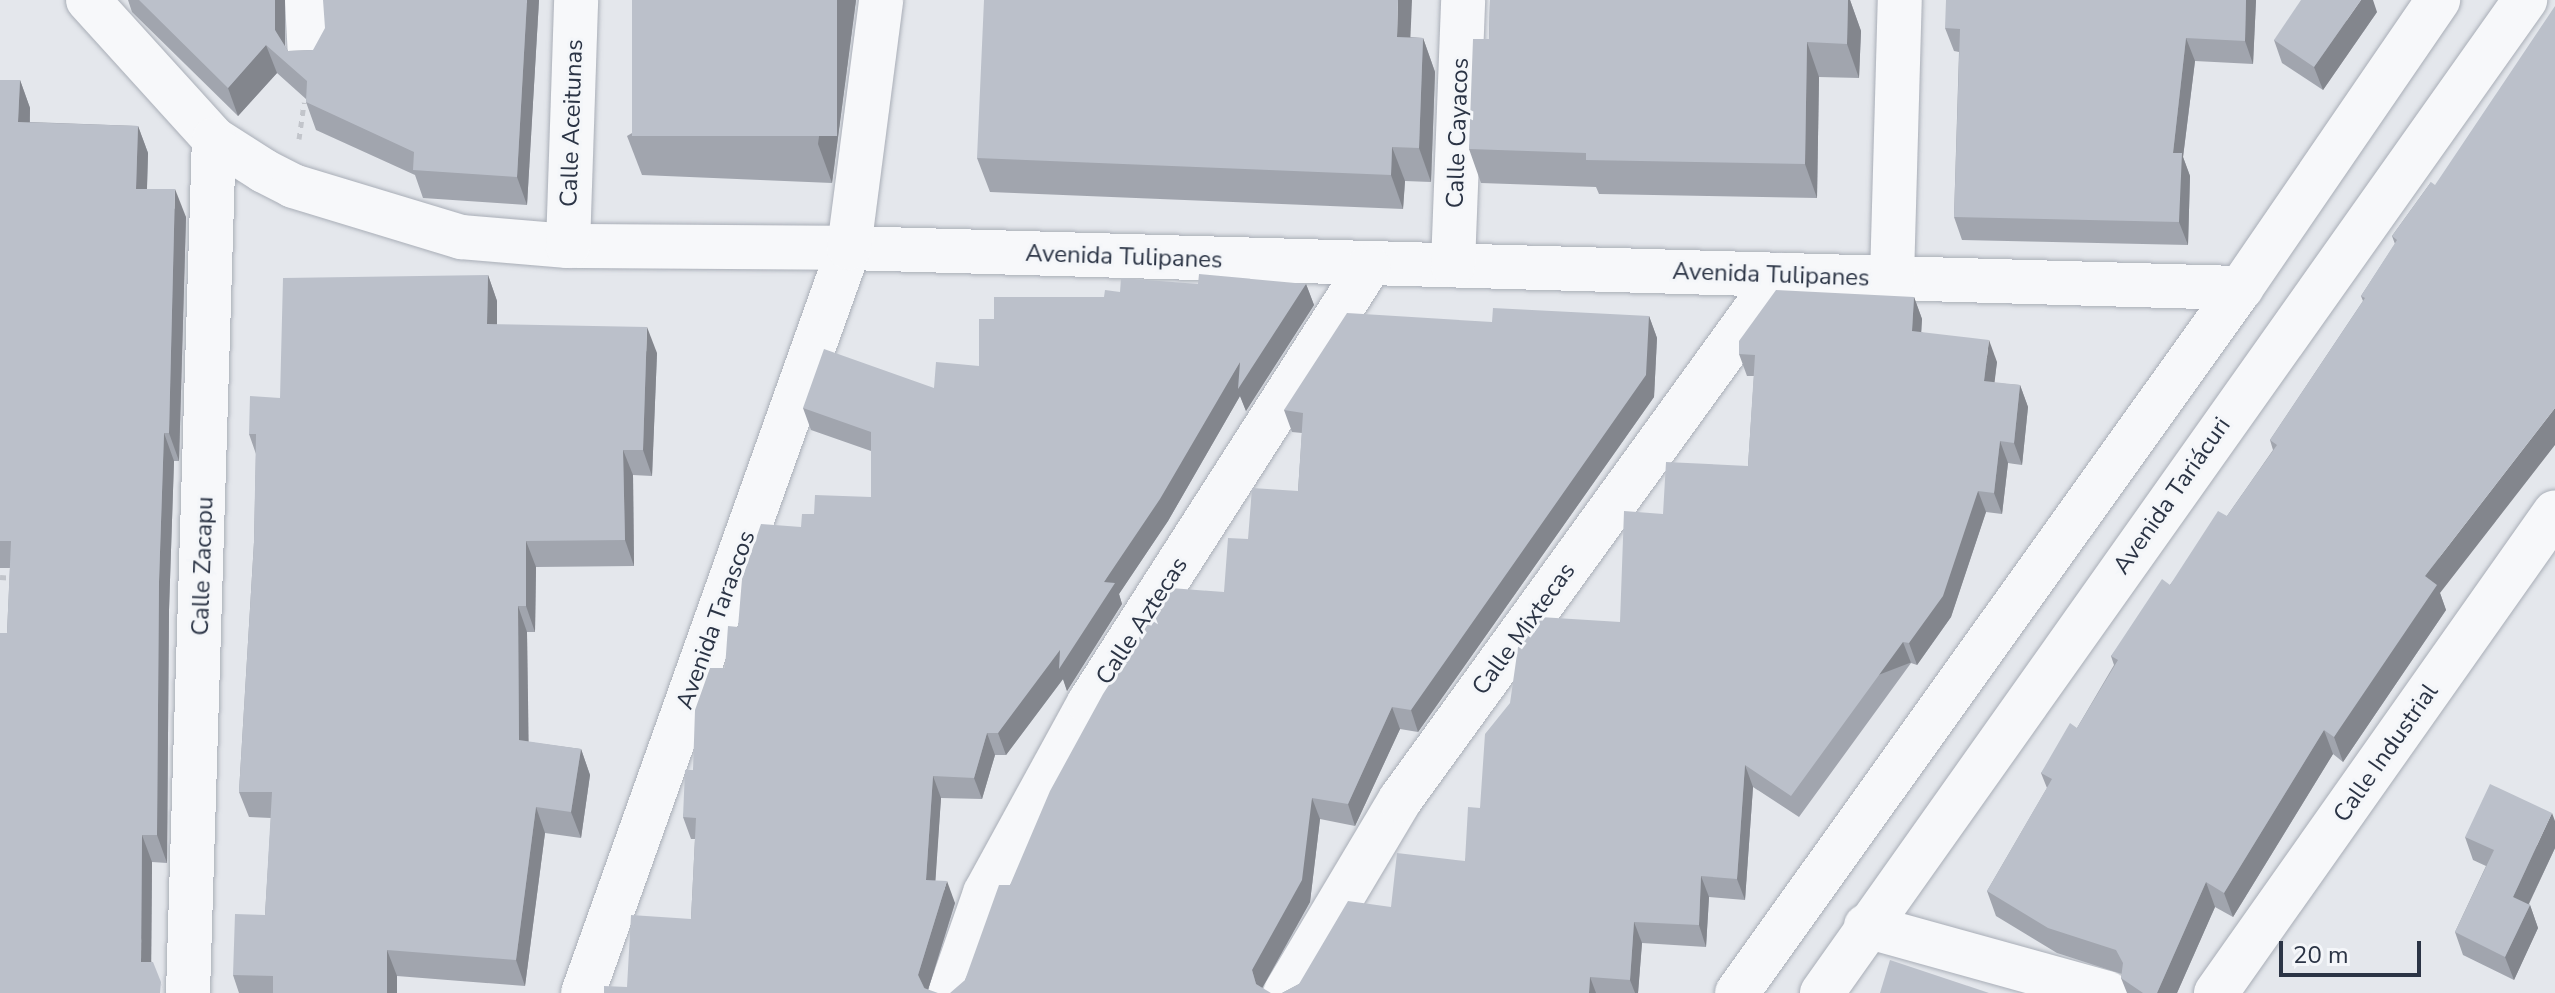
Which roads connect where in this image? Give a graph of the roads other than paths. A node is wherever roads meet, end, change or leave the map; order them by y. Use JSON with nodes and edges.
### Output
{"nodes":[{"id":1,"x":88,"y":0,"type":"edge"},
{"id":2,"x":307,"y":0,"type":"edge"},
{"id":3,"x":576,"y":0,"type":"edge"},
{"id":4,"x":881,"y":0,"type":"edge"},
{"id":5,"x":1463,"y":0,"type":"edge"},
{"id":6,"x":1900,"y":0,"type":"edge"},
{"id":7,"x":2438,"y":0,"type":"edge"},
{"id":8,"x":2525,"y":0,"type":"edge"},
{"id":9,"x":310,"y":57,"type":"edge"},
{"id":10,"x":214,"y":139,"type":"junction"},
{"id":11,"x":568,"y":246,"type":"junction"},
{"id":12,"x":849,"y":248,"type":"junction"},
{"id":13,"x":1453,"y":265,"type":"junction"},
{"id":14,"x":1368,"y":267,"type":"junction"},
{"id":15,"x":1780,"y":275,"type":"junction"},
{"id":16,"x":1892,"y":278,"type":"junction"},
{"id":17,"x":2241,"y":288,"type":"junction"},
{"id":18,"x":2555,"y":512,"type":"edge"},
{"id":19,"x":1866,"y":926,"type":"junction"},
{"id":20,"x":2089,"y":990,"type":"edge"},
{"id":21,"x":188,"y":993,"type":"edge"},
{"id":22,"x":583,"y":993,"type":"edge"},
{"id":23,"x":950,"y":993,"type":"edge"},
{"id":24,"x":1285,"y":993,"type":"edge"},
{"id":25,"x":1737,"y":993,"type":"edge"},
{"id":26,"x":1822,"y":993,"type":"edge"},
{"id":27,"x":2216,"y":993,"type":"edge"}],
"edges":[{"from":1,"to":10,"type":"street","name":"Avenida Tulipanes"},
{"from":2,"to":9,"type":"street"},
{"from":3,"to":11,"type":"street","name":"Calle Aceitunas"},
{"from":4,"to":12,"type":"street","name":"Avenida Tarascos"},
{"from":5,"to":13,"type":"street","name":"Calle Cayacos"},
{"from":6,"to":16,"type":"street"},
{"from":7,"to":17,"type":"street"},
{"from":8,"to":19,"type":"street","name":"Avenida Tariácuri"},
{"from":10,"to":11,"type":"street","name":"Avenida Tulipanes"},
{"from":10,"to":21,"type":"street","name":"Calle Zacapu"},
{"from":11,"to":12,"type":"street","name":"Avenida Tulipanes"},
{"from":12,"to":14,"type":"street","name":"Avenida Tulipanes"},
{"from":12,"to":22,"type":"street","name":"Avenida Tarascos"},
{"from":13,"to":14,"type":"street","name":"Avenida Tulipanes"},
{"from":13,"to":15,"type":"street","name":"Avenida Tulipanes"},
{"from":14,"to":23,"type":"street","name":"Calle Aztecas"},
{"from":15,"to":16,"type":"street","name":"Avenida Tulipanes"},
{"from":15,"to":24,"type":"street","name":"Calle Mixtecas"},
{"from":16,"to":17,"type":"street","name":"Avenida Tulipanes"},
{"from":17,"to":25,"type":"street"},
{"from":18,"to":27,"type":"street","name":"Calle Industrial"},
{"from":19,"to":20,"type":"street"},
{"from":19,"to":26,"type":"street","name":"Avenida Tariácuri"}]}
